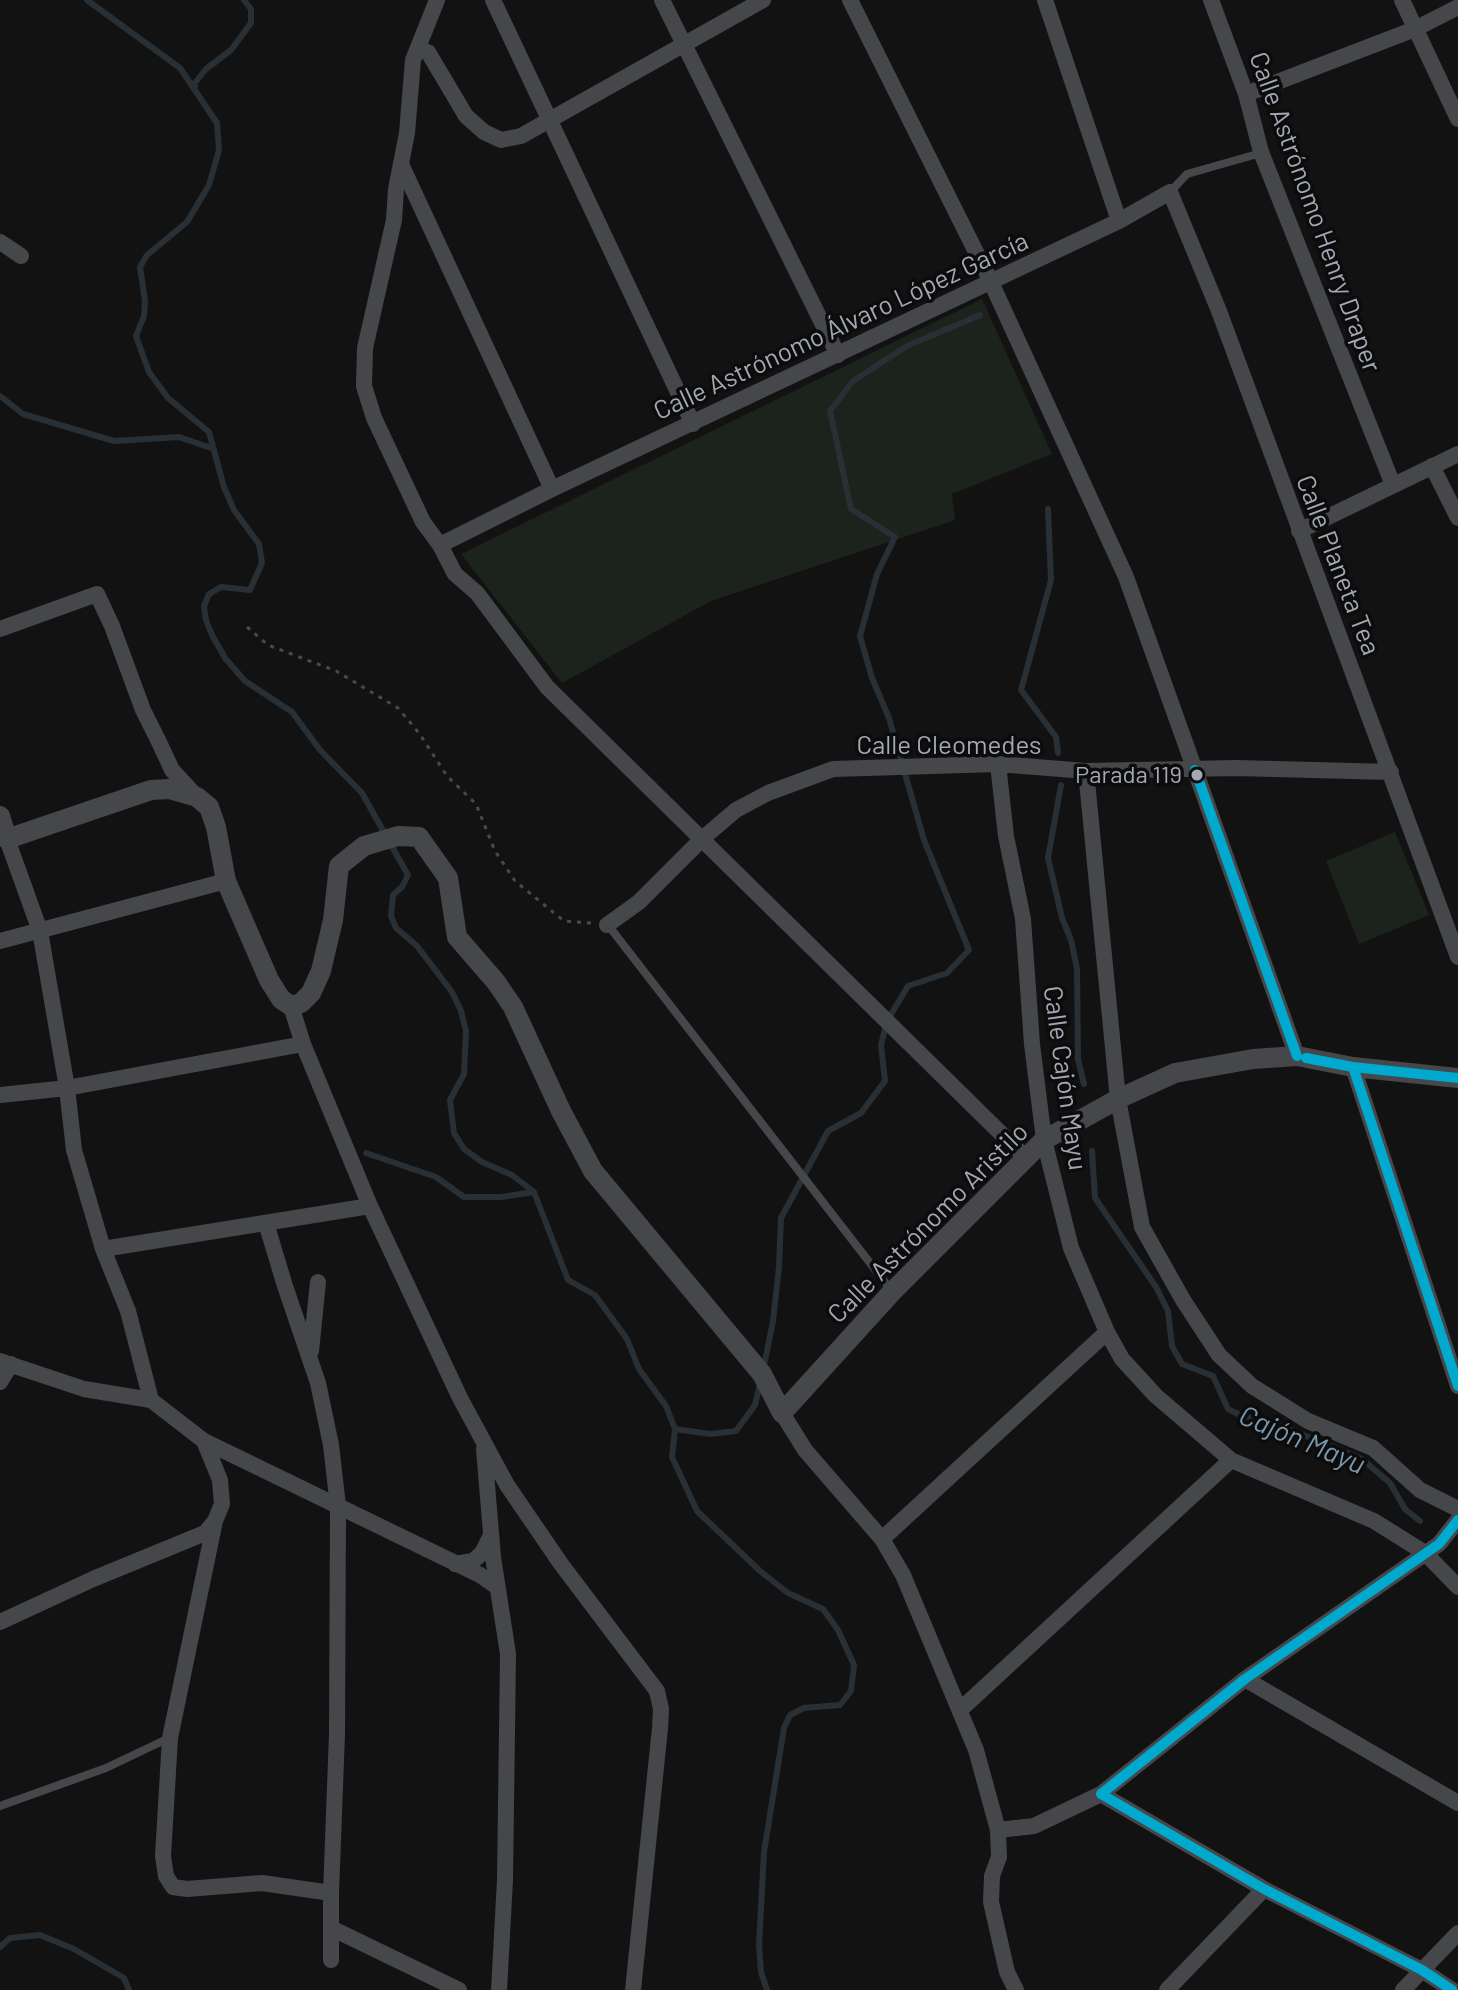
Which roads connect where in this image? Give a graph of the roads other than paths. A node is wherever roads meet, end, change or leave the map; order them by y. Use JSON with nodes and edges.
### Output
{"nodes":[{"id":1,"x":437,"y":0,"type":"edge"},
{"id":2,"x":493,"y":0,"type":"edge"},
{"id":3,"x":662,"y":0,"type":"edge"},
{"id":4,"x":763,"y":0,"type":"edge"},
{"id":5,"x":850,"y":0,"type":"edge"},
{"id":6,"x":1045,"y":0,"type":"edge"},
{"id":7,"x":1211,"y":0,"type":"edge"},
{"id":8,"x":1402,"y":0,"type":"edge"},
{"id":9,"x":1458,"y":7,"type":"edge"},
{"id":10,"x":1415,"y":29,"type":"junction"},
{"id":11,"x":684,"y":43,"type":"junction"},
{"id":12,"x":417,"y":50,"type":"junction"},
{"id":13,"x":1246,"y":94,"type":"junction"},
{"id":14,"x":1458,"y":119,"type":"edge"},
{"id":15,"x":550,"y":120,"type":"junction"},
{"id":16,"x":1261,"y":152,"type":"junction"},
{"id":17,"x":401,"y":164,"type":"junction"},
{"id":18,"x":1170,"y":192,"type":"junction"},
{"id":19,"x":1119,"y":221,"type":"junction"},
{"id":20,"x":0,"y":242,"type":"edge"},
{"id":21,"x":21,"y":256,"type":"dead end"},
{"id":22,"x":991,"y":282,"type":"junction"},
{"id":23,"x":838,"y":355,"type":"junction"},
{"id":24,"x":693,"y":424,"type":"junction"},
{"id":25,"x":1458,"y":454,"type":"edge"},
{"id":26,"x":1432,"y":466,"type":"junction"},
{"id":27,"x":1393,"y":485,"type":"junction"},
{"id":28,"x":552,"y":489,"type":"junction"},
{"id":29,"x":1458,"y":518,"type":"edge"},
{"id":30,"x":1299,"y":531,"type":"junction"},
{"id":31,"x":440,"y":545,"type":"junction"},
{"id":32,"x":0,"y":629,"type":"edge"},
{"id":33,"x":998,"y":764,"type":"junction"},
{"id":34,"x":1195,"y":770,"type":"junction"},
{"id":35,"x":1086,"y":771,"type":"junction"},
{"id":36,"x":1391,"y":772,"type":"junction"},
{"id":37,"x":197,"y":797,"type":"junction"},
{"id":38,"x":0,"y":816,"type":"edge"},
{"id":39,"x":703,"y":838,"type":"junction"},
{"id":40,"x":7,"y":839,"type":"junction"},
{"id":41,"x":226,"y":881,"type":"junction"},
{"id":42,"x":607,"y":925,"type":"joint"},
{"id":43,"x":40,"y":931,"type":"junction"},
{"id":44,"x":0,"y":941,"type":"edge"},
{"id":45,"x":1458,"y":957,"type":"edge"},
{"id":46,"x":291,"y":1006,"type":"junction"},
{"id":47,"x":303,"y":1044,"type":"junction"},
{"id":48,"x":1297,"y":1056,"type":"junction"},
{"id":49,"x":1353,"y":1067,"type":"junction"},
{"id":50,"x":1458,"y":1078,"type":"edge"},
{"id":51,"x":67,"y":1088,"type":"junction"},
{"id":52,"x":0,"y":1095,"type":"edge"},
{"id":53,"x":1118,"y":1099,"type":"junction"},
{"id":54,"x":1044,"y":1140,"type":"junction"},
{"id":55,"x":1026,"y":1158,"type":"junction"},
{"id":56,"x":370,"y":1206,"type":"junction"},
{"id":57,"x":266,"y":1223,"type":"junction"},
{"id":58,"x":103,"y":1249,"type":"junction"},
{"id":59,"x":318,"y":1282,"type":"dead end"},
{"id":60,"x":892,"y":1292,"type":"junction"},
{"id":61,"x":1107,"y":1332,"type":"junction"},
{"id":62,"x":310,"y":1357,"type":"junction"},
{"id":63,"x":6,"y":1363,"type":"edge"},
{"id":64,"x":0,"y":1382,"type":"edge"},
{"id":65,"x":1458,"y":1386,"type":"edge"},
{"id":66,"x":151,"y":1400,"type":"junction"},
{"id":67,"x":782,"y":1413,"type":"junction"},
{"id":68,"x":483,"y":1440,"type":"junction"},
{"id":69,"x":204,"y":1441,"type":"junction"},
{"id":70,"x":1231,"y":1460,"type":"junction"},
{"id":71,"x":338,"y":1506,"type":"junction"},
{"id":72,"x":1458,"y":1509,"type":"edge"},
{"id":73,"x":1458,"y":1520,"type":"edge"},
{"id":74,"x":215,"y":1521,"type":"junction"},
{"id":75,"x":492,"y":1533,"type":"junction"},
{"id":76,"x":882,"y":1539,"type":"junction"},
{"id":77,"x":1425,"y":1553,"type":"junction"},
{"id":78,"x":455,"y":1564,"type":"junction"},
{"id":79,"x":497,"y":1587,"type":"junction"},
{"id":80,"x":1458,"y":1587,"type":"edge"},
{"id":81,"x":0,"y":1622,"type":"edge"},
{"id":82,"x":1245,"y":1679,"type":"junction"},
{"id":83,"x":960,"y":1710,"type":"junction"},
{"id":84,"x":170,"y":1738,"type":"junction"},
{"id":85,"x":1101,"y":1794,"type":"junction"},
{"id":86,"x":1458,"y":1803,"type":"edge"},
{"id":87,"x":0,"y":1806,"type":"edge"},
{"id":88,"x":998,"y":1830,"type":"junction"},
{"id":89,"x":1264,"y":1889,"type":"junction"},
{"id":90,"x":331,"y":1893,"type":"junction"},
{"id":91,"x":331,"y":1928,"type":"junction"},
{"id":92,"x":1458,"y":1933,"type":"edge"},
{"id":93,"x":331,"y":1960,"type":"dead end"},
{"id":94,"x":1422,"y":1970,"type":"junction"},
{"id":95,"x":459,"y":1990,"type":"edge"},
{"id":96,"x":499,"y":1990,"type":"edge"},
{"id":97,"x":633,"y":1990,"type":"edge"},
{"id":98,"x":1016,"y":1990,"type":"edge"},
{"id":99,"x":1167,"y":1990,"type":"edge"},
{"id":100,"x":1403,"y":1990,"type":"edge"},
{"id":101,"x":1452,"y":1990,"type":"edge"}],
"edges":[{"from":1,"to":12,"type":"street"},
{"from":2,"to":15,"type":"street"},
{"from":3,"to":11,"type":"street"},
{"from":4,"to":11,"type":"street"},
{"from":5,"to":22,"type":"street"},
{"from":6,"to":19,"type":"street"},
{"from":7,"to":13,"type":"street","name":"Calle Astrónomo Henry Draper"},
{"from":8,"to":10,"type":"street"},
{"from":9,"to":10,"type":"street"},
{"from":10,"to":13,"type":"street"},
{"from":10,"to":14,"type":"street"},
{"from":11,"to":15,"type":"street"},
{"from":11,"to":23,"type":"street"},
{"from":12,"to":15,"type":"street"},
{"from":12,"to":17,"type":"street"},
{"from":13,"to":16,"type":"street","name":"Calle Astrónomo Henry Draper"},
{"from":15,"to":24,"type":"street"},
{"from":16,"to":18,"type":"lane","name":"Calle Astrónomo Álvaro López García"},
{"from":16,"to":27,"type":"street","name":"Calle Astrónomo Henry Draper"},
{"from":17,"to":28,"type":"street"},
{"from":17,"to":31,"type":"street"},
{"from":18,"to":19,"type":"street","name":"Calle Astrónomo Álvaro López García"},
{"from":18,"to":30,"type":"street","name":"Calle Planeta Tea"},
{"from":19,"to":22,"type":"street","name":"Calle Astrónomo Álvaro López García"},
{"from":20,"to":21,"type":"street"},
{"from":22,"to":23,"type":"street","name":"Calle Astrónomo Álvaro López García"},
{"from":22,"to":34,"type":"street"},
{"from":23,"to":24,"type":"street","name":"Calle Astrónomo Álvaro López García"},
{"from":24,"to":28,"type":"street","name":"Calle Astrónomo Álvaro López García"},
{"from":25,"to":26,"type":"street"},
{"from":26,"to":27,"type":"street"},
{"from":26,"to":29,"type":"street"},
{"from":27,"to":30,"type":"street"},
{"from":28,"to":31,"type":"street","name":"Calle Astrónomo Álvaro López García"},
{"from":30,"to":36,"type":"street","name":"Calle Planeta Tea"},
{"from":31,"to":39,"type":"street"},
{"from":32,"to":37,"type":"street"},
{"from":33,"to":35,"type":"street","name":"Calle Cleomedes"},
{"from":33,"to":39,"type":"street","name":"Calle Cleomedes"},
{"from":33,"to":54,"type":"street","name":"Calle Cajón Mayu"},
{"from":34,"to":35,"type":"street","name":"Calle Cleomedes"},
{"from":34,"to":36,"type":"street","name":"Calle Cleomedes"},
{"from":34,"to":48,"type":"street"},
{"from":35,"to":53,"type":"street","name":"Calle Cajón Mayu"},
{"from":36,"to":45,"type":"street","name":"Calle Planeta Tea"},
{"from":37,"to":40,"type":"street"},
{"from":37,"to":41,"type":"street"},
{"from":38,"to":40,"type":"street"},
{"from":39,"to":42,"type":"street","name":"Calle Cleomedes"},
{"from":39,"to":55,"type":"street"},
{"from":40,"to":43,"type":"street"},
{"from":41,"to":43,"type":"street"},
{"from":41,"to":46,"type":"street"},
{"from":42,"to":60,"type":"lane"},
{"from":43,"to":44,"type":"street"},
{"from":43,"to":51,"type":"street"},
{"from":46,"to":47,"type":"street"},
{"from":46,"to":67,"type":"street"},
{"from":47,"to":51,"type":"street"},
{"from":47,"to":56,"type":"street"},
{"from":48,"to":49,"type":"street","name":"Calle Astrónomo Aristilo"},
{"from":48,"to":53,"type":"street","name":"Calle Astrónomo Aristilo"},
{"from":49,"to":50,"type":"street","name":"Calle Astrónomo Aristilo"},
{"from":49,"to":65,"type":"street"},
{"from":51,"to":52,"type":"street"},
{"from":51,"to":58,"type":"street"},
{"from":53,"to":54,"type":"street","name":"Calle Astrónomo Aristilo"},
{"from":53,"to":72,"type":"street","name":"Calle Cajón Mayu"},
{"from":54,"to":55,"type":"street","name":"Calle Astrónomo Aristilo"},
{"from":54,"to":61,"type":"street","name":"Calle Cajón Mayu"},
{"from":55,"to":60,"type":"street","name":"Calle Astrónomo Aristilo"},
{"from":56,"to":57,"type":"street"},
{"from":56,"to":68,"type":"street"},
{"from":57,"to":58,"type":"street"},
{"from":57,"to":62,"type":"street"},
{"from":58,"to":66,"type":"street"},
{"from":59,"to":62,"type":"street"},
{"from":60,"to":67,"type":"street","name":"Calle Astrónomo Aristilo"},
{"from":61,"to":70,"type":"street","name":"Calle Cajón Mayu"},
{"from":61,"to":76,"type":"street"},
{"from":62,"to":71,"type":"street"},
{"from":63,"to":64,"type":"street"},
{"from":63,"to":66,"type":"street"},
{"from":66,"to":69,"type":"street"},
{"from":67,"to":76,"type":"street"},
{"from":68,"to":75,"type":"street"},
{"from":68,"to":97,"type":"street"},
{"from":69,"to":71,"type":"street"},
{"from":69,"to":74,"type":"street"},
{"from":70,"to":77,"type":"street","name":"Calle Cajón Mayu"},
{"from":70,"to":83,"type":"street"},
{"from":71,"to":78,"type":"street"},
{"from":71,"to":90,"type":"street"},
{"from":73,"to":77,"type":"street"},
{"from":74,"to":81,"type":"street"},
{"from":74,"to":84,"type":"street"},
{"from":75,"to":78,"type":"street"},
{"from":75,"to":79,"type":"street"},
{"from":76,"to":83,"type":"street"},
{"from":77,"to":80,"type":"street","name":"Calle Cajón Mayu"},
{"from":77,"to":82,"type":"street"},
{"from":78,"to":79,"type":"street"},
{"from":79,"to":96,"type":"street"},
{"from":82,"to":85,"type":"street"},
{"from":82,"to":86,"type":"street"},
{"from":83,"to":88,"type":"street"},
{"from":84,"to":87,"type":"lane"},
{"from":84,"to":90,"type":"street"},
{"from":85,"to":88,"type":"street"},
{"from":85,"to":89,"type":"street"},
{"from":88,"to":98,"type":"street"},
{"from":89,"to":94,"type":"street"},
{"from":89,"to":99,"type":"street"},
{"from":90,"to":91,"type":"street"},
{"from":91,"to":93,"type":"street"},
{"from":91,"to":95,"type":"street"},
{"from":92,"to":94,"type":"street"},
{"from":94,"to":100,"type":"street"},
{"from":94,"to":101,"type":"street"}]}
